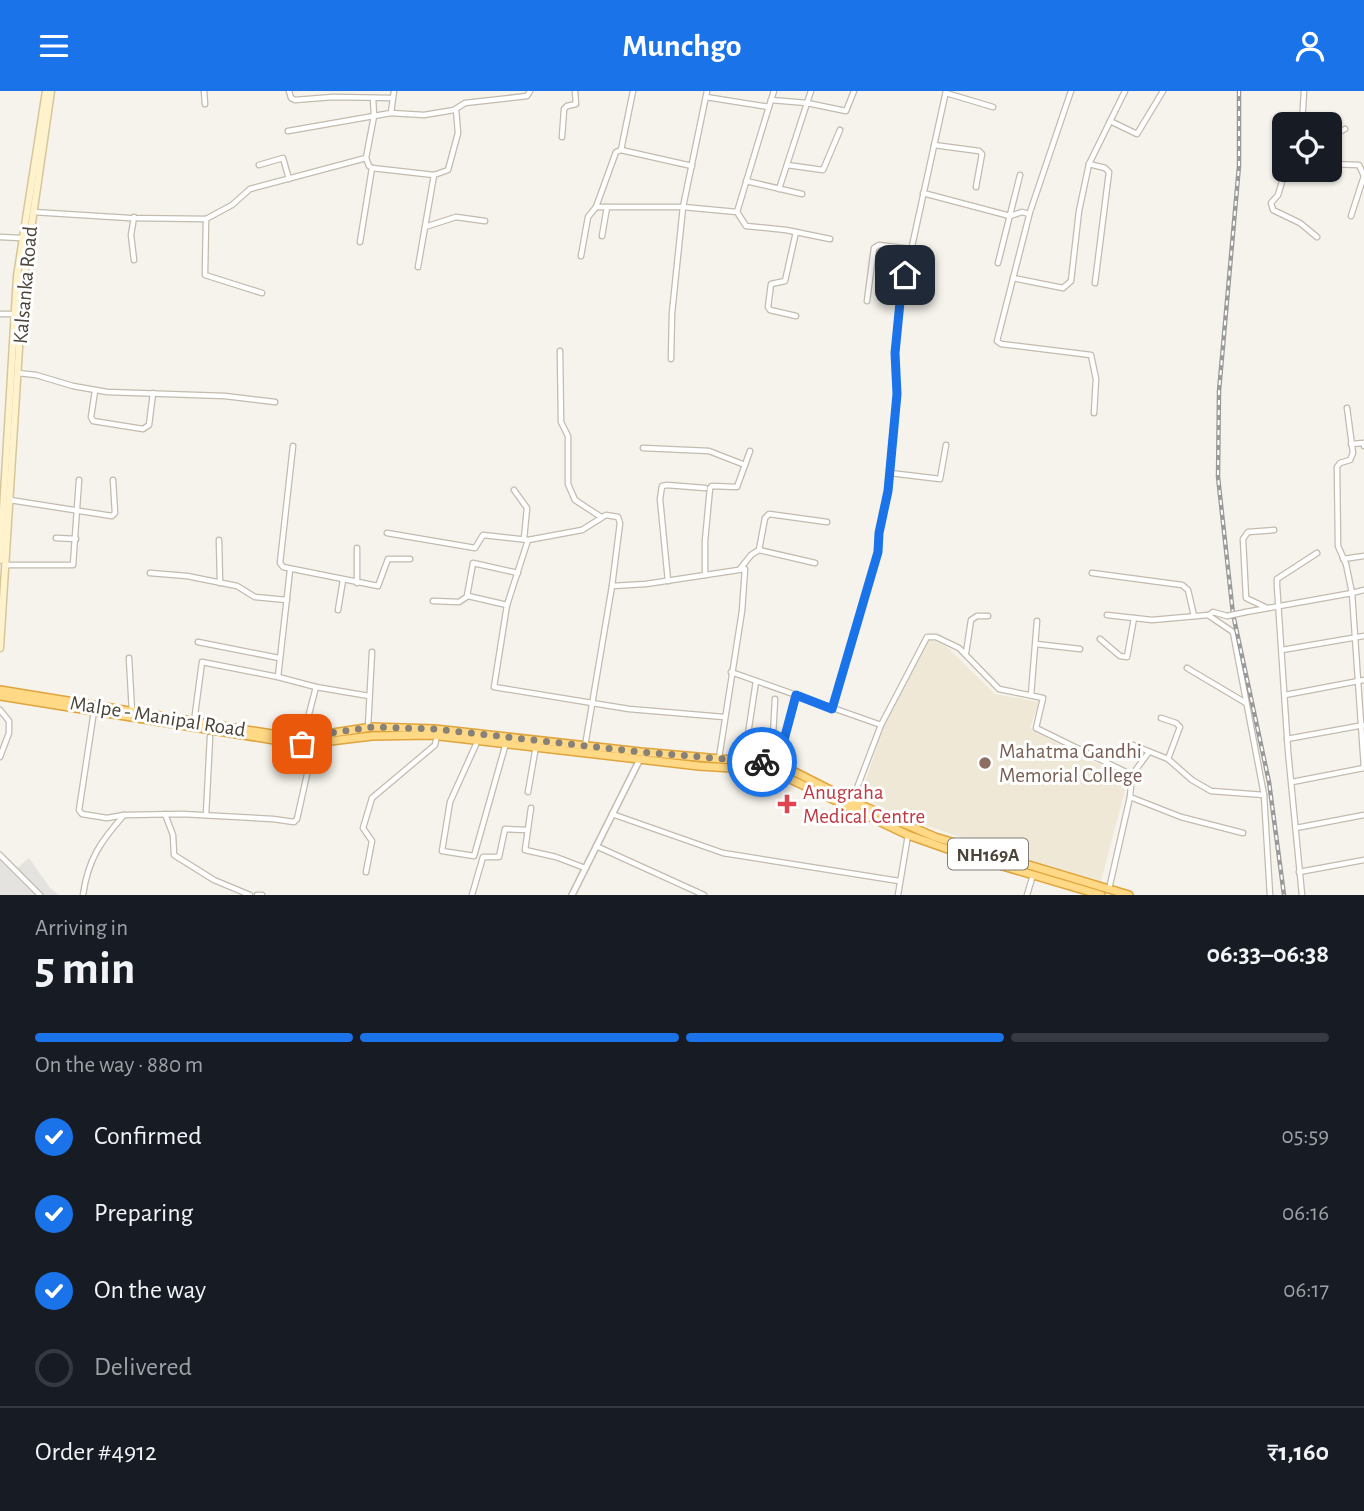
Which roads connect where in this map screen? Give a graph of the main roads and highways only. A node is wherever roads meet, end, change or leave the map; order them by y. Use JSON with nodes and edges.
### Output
{"nodes":[{"id":1,"x":48,"y":91,"type":"edge"},
{"id":2,"x":3,"y":444,"type":"edge"},
{"id":3,"x":4,"y":498,"type":"edge"},
{"id":4,"x":2,"y":562,"type":"edge"},
{"id":5,"x":0,"y":648,"type":"edge"},
{"id":6,"x":0,"y":690,"type":"edge"},
{"id":7,"x":0,"y":697,"type":"edge"},
{"id":8,"x":303,"y":740,"type":"junction"},
{"id":9,"x":700,"y":762,"type":"junction"},
{"id":10,"x":1011,"y":865,"type":"junction"},
{"id":11,"x":1101,"y":895,"type":"edge"},
{"id":12,"x":1129,"y":895,"type":"edge"}],
"edges":[{"from":1,"to":2,"type":"main road"},
{"from":1,"to":3,"type":"main road","name":"Kalsanka Road"},
{"from":2,"to":3,"type":"main road"},
{"from":3,"to":4,"type":"main road","name":"Kalsanka Road"},
{"from":4,"to":5,"type":"main road","name":"Kalsanka Road"},
{"from":6,"to":8,"type":"highway","name":"Malpe - Manipal Road","number":"NH169A"},
{"from":7,"to":8,"type":"highway","name":"Malpe - Manipal Road","number":"NH169A"},
{"from":8,"to":9,"type":"highway","name":"Malpe - Manipal Road","number":"NH169A"},
{"from":8,"to":9,"type":"highway","name":"Malpe - Manipal Road","number":"NH169A"},
{"from":9,"to":10,"type":"highway","name":"Malpe - Manipal Road","number":"NH169A"},
{"from":9,"to":10,"type":"highway","name":"Malpe - Manipal Road","number":"NH169A"},
{"from":10,"to":11,"type":"highway","name":"Malpe - Manipal Road","number":"NH169A"},
{"from":10,"to":12,"type":"highway","name":"Malpe - Manipal Road","number":"NH169A"}]}
